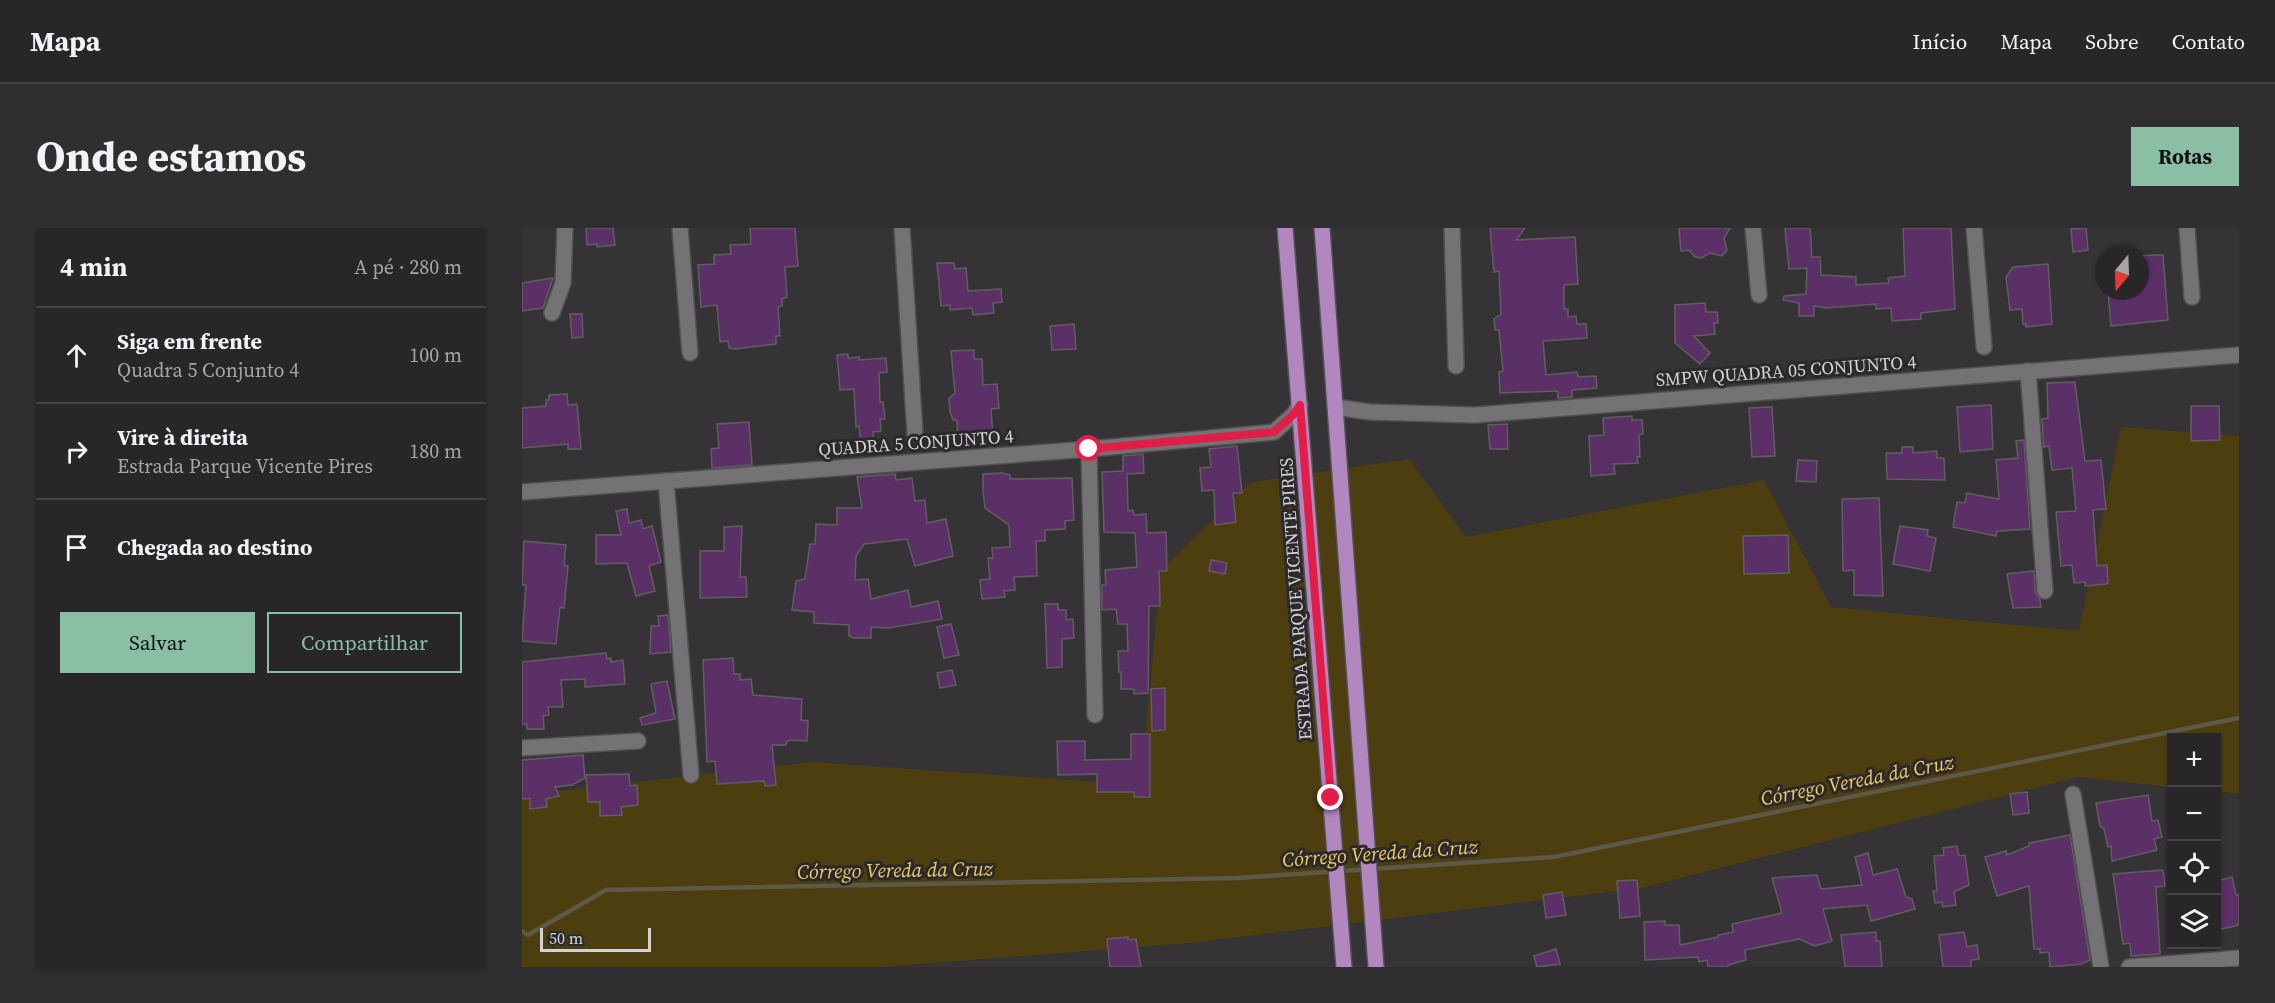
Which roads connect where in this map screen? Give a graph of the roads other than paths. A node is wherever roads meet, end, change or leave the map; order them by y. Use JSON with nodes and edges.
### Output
{"nodes":[{"id":1,"x":565,"y":228,"type":"edge"},
{"id":2,"x":680,"y":228,"type":"edge"},
{"id":3,"x":902,"y":228,"type":"edge"},
{"id":4,"x":1285,"y":228,"type":"edge"},
{"id":5,"x":1322,"y":228,"type":"edge"},
{"id":6,"x":1452,"y":228,"type":"edge"},
{"id":7,"x":1753,"y":228,"type":"edge"},
{"id":8,"x":1974,"y":228,"type":"edge"},
{"id":9,"x":2187,"y":228,"type":"edge"},
{"id":10,"x":1759,"y":295,"type":"dead end"},
{"id":11,"x":2192,"y":297,"type":"dead end"},
{"id":12,"x":552,"y":314,"type":"dead end"},
{"id":13,"x":1984,"y":347,"type":"dead end"},
{"id":14,"x":690,"y":353,"type":"dead end"},
{"id":15,"x":2239,"y":355,"type":"edge"},
{"id":16,"x":1456,"y":366,"type":"dead end"},
{"id":17,"x":2028,"y":371,"type":"junction"},
{"id":18,"x":1300,"y":405,"type":"junction"},
{"id":19,"x":1335,"y":407,"type":"junction"},
{"id":20,"x":915,"y":434,"type":"dead end"},
{"id":21,"x":1089,"y":449,"type":"junction"},
{"id":22,"x":666,"y":481,"type":"junction"},
{"id":23,"x":522,"y":492,"type":"edge"},
{"id":24,"x":2045,"y":591,"type":"dead end"},
{"id":25,"x":1095,"y":715,"type":"dead end"},
{"id":26,"x":638,"y":741,"type":"dead end"},
{"id":27,"x":522,"y":748,"type":"edge"},
{"id":28,"x":691,"y":776,"type":"dead end"},
{"id":29,"x":2073,"y":794,"type":"dead end"},
{"id":30,"x":2239,"y":958,"type":"edge"},
{"id":31,"x":1344,"y":967,"type":"edge"},
{"id":32,"x":1376,"y":967,"type":"edge"},
{"id":33,"x":2102,"y":967,"type":"edge"},
{"id":34,"x":2129,"y":967,"type":"edge"}],
"edges":[{"from":1,"to":12,"type":"street"},
{"from":2,"to":14,"type":"street"},
{"from":3,"to":20,"type":"street"},
{"from":4,"to":18,"type":"main road","name":"ESTRADA PARQUE VICENTE PIRES"},
{"from":5,"to":19,"type":"main road"},
{"from":6,"to":16,"type":"street"},
{"from":7,"to":10,"type":"street"},
{"from":8,"to":13,"type":"street"},
{"from":9,"to":11,"type":"street"},
{"from":15,"to":17,"type":"street","name":"SMPW QUADRA 05 CONJUNTO 4"},
{"from":17,"to":19,"type":"street","name":"SMPW QUADRA 05 CONJUNTO 4"},
{"from":17,"to":24,"type":"street"},
{"from":18,"to":21,"type":"street","name":"QUADRA 5 CONJUNTO 4"},
{"from":18,"to":31,"type":"main road","name":"ESTRADA PARQUE VICENTE PIRES"},
{"from":19,"to":32,"type":"main road"},
{"from":21,"to":22,"type":"street","name":"QUADRA 5 CONJUNTO 4"},
{"from":21,"to":25,"type":"street"},
{"from":22,"to":23,"type":"street","name":"QUADRA 5 CONJUNTO 4"},
{"from":22,"to":28,"type":"street"},
{"from":26,"to":27,"type":"street"},
{"from":29,"to":33,"type":"street"},
{"from":30,"to":34,"type":"street"}]}
